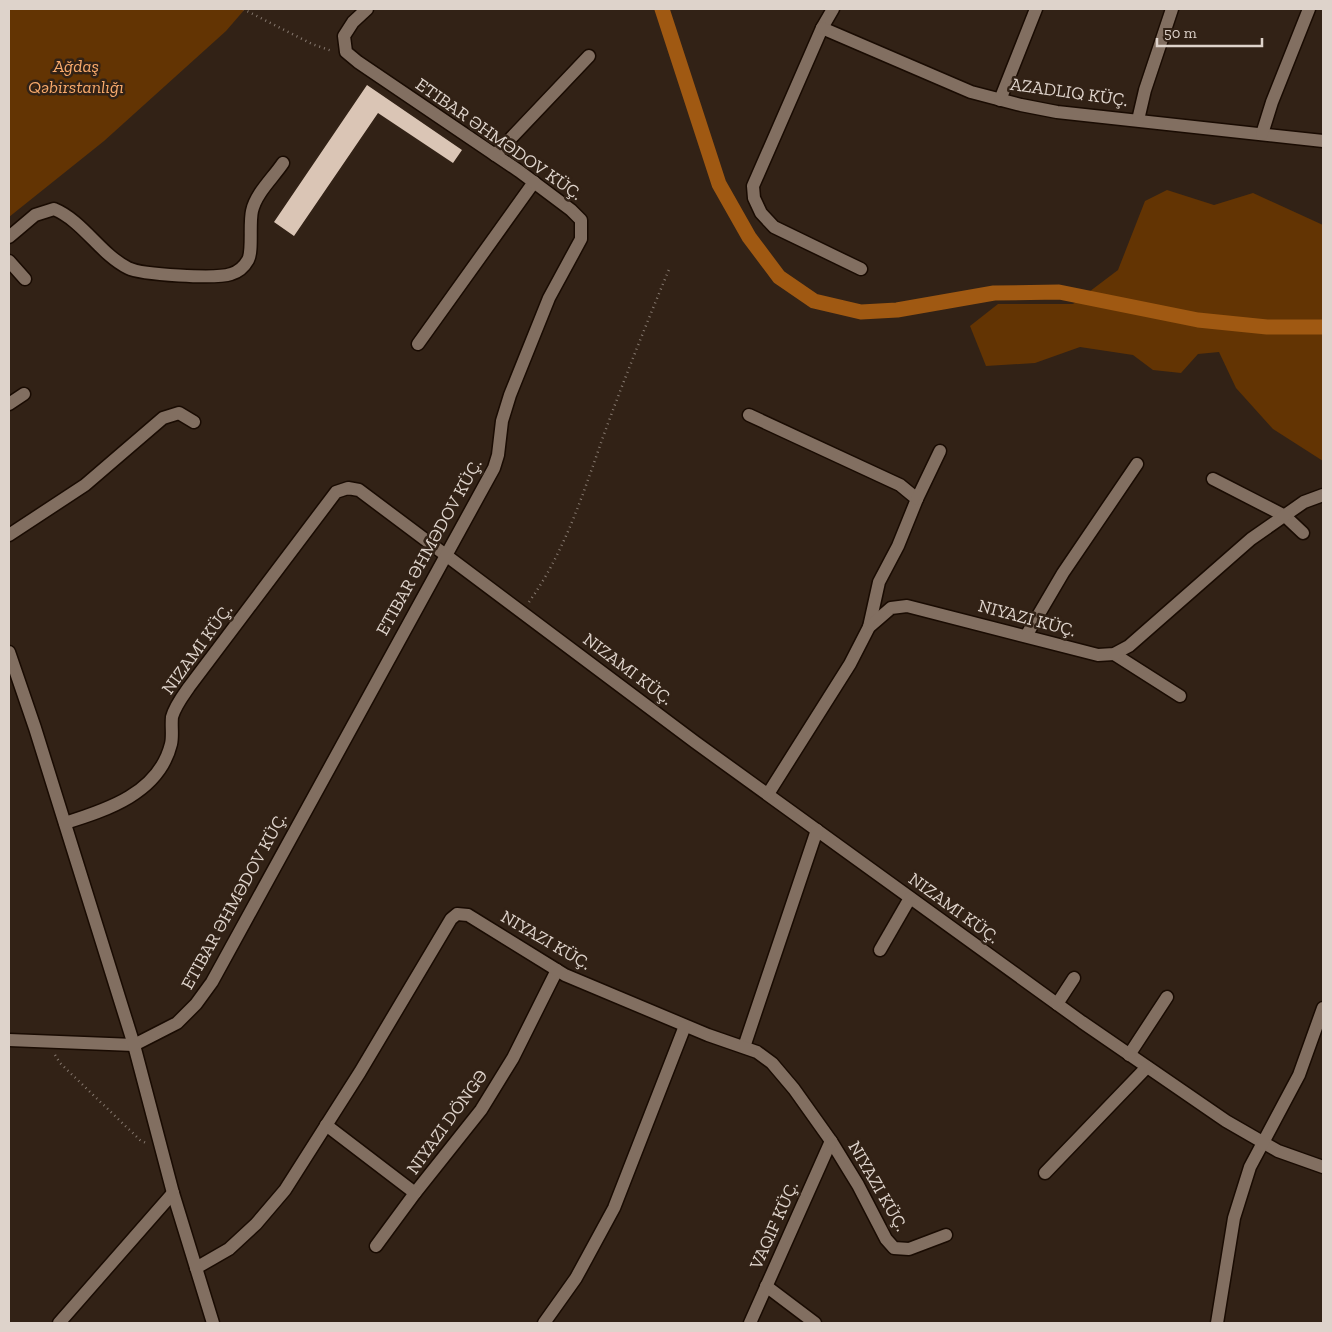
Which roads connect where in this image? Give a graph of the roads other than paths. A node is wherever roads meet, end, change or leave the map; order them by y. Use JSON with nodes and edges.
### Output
{"nodes":[{"id":1,"x":367,"y":9,"type":"edge"},
{"id":2,"x":832,"y":9,"type":"edge"},
{"id":3,"x":1036,"y":9,"type":"edge"},
{"id":4,"x":1172,"y":9,"type":"edge"},
{"id":5,"x":1309,"y":9,"type":"edge"},
{"id":6,"x":822,"y":28,"type":"junction"},
{"id":7,"x":589,"y":56,"type":"dead end"},
{"id":8,"x":1000,"y":100,"type":"junction"},
{"id":9,"x":1138,"y":120,"type":"junction"},
{"id":10,"x":1262,"y":134,"type":"junction"},
{"id":11,"x":1323,"y":141,"type":"edge"},
{"id":12,"x":495,"y":155,"type":"junction"},
{"id":13,"x":284,"y":163,"type":"dead end"},
{"id":14,"x":534,"y":182,"type":"junction"},
{"id":15,"x":9,"y":238,"type":"edge"},
{"id":16,"x":9,"y":260,"type":"edge"},
{"id":17,"x":861,"y":269,"type":"dead end"},
{"id":18,"x":24,"y":279,"type":"dead end"},
{"id":19,"x":418,"y":344,"type":"dead end"},
{"id":20,"x":24,"y":394,"type":"dead end"},
{"id":21,"x":9,"y":404,"type":"edge"},
{"id":22,"x":749,"y":415,"type":"dead end"},
{"id":23,"x":194,"y":422,"type":"dead end"},
{"id":24,"x":940,"y":451,"type":"dead end"},
{"id":25,"x":1137,"y":464,"type":"dead end"},
{"id":26,"x":1213,"y":479,"type":"dead end"},
{"id":27,"x":1323,"y":495,"type":"edge"},
{"id":28,"x":917,"y":499,"type":"junction"},
{"id":29,"x":1285,"y":516,"type":"junction"},
{"id":30,"x":1303,"y":534,"type":"dead end"},
{"id":31,"x":9,"y":535,"type":"edge"},
{"id":32,"x":446,"y":554,"type":"junction"},
{"id":33,"x":869,"y":628,"type":"junction"},
{"id":34,"x":1026,"y":636,"type":"junction"},
{"id":35,"x":9,"y":652,"type":"edge"},
{"id":36,"x":1114,"y":654,"type":"junction"},
{"id":37,"x":12,"y":668,"type":"edge"},
{"id":38,"x":1180,"y":696,"type":"dead end"},
{"id":39,"x":768,"y":794,"type":"junction"},
{"id":40,"x":65,"y":823,"type":"junction"},
{"id":41,"x":817,"y":830,"type":"junction"},
{"id":42,"x":910,"y":898,"type":"junction"},
{"id":43,"x":880,"y":950,"type":"dead end"},
{"id":44,"x":557,"y":970,"type":"junction"},
{"id":45,"x":1074,"y":978,"type":"dead end"},
{"id":46,"x":1167,"y":997,"type":"dead end"},
{"id":47,"x":1057,"y":1004,"type":"junction"},
{"id":48,"x":1323,"y":1008,"type":"edge"},
{"id":49,"x":685,"y":1026,"type":"junction"},
{"id":50,"x":9,"y":1040,"type":"edge"},
{"id":51,"x":134,"y":1046,"type":"junction"},
{"id":52,"x":744,"y":1047,"type":"junction"},
{"id":53,"x":1129,"y":1055,"type":"junction"},
{"id":54,"x":1147,"y":1067,"type":"junction"},
{"id":55,"x":326,"y":1125,"type":"junction"},
{"id":56,"x":831,"y":1141,"type":"junction"},
{"id":57,"x":1262,"y":1142,"type":"junction"},
{"id":58,"x":1323,"y":1167,"type":"edge"},
{"id":59,"x":1045,"y":1173,"type":"dead end"},
{"id":60,"x":173,"y":1193,"type":"junction"},
{"id":61,"x":415,"y":1193,"type":"junction"},
{"id":62,"x":946,"y":1235,"type":"dead end"},
{"id":63,"x":376,"y":1246,"type":"dead end"},
{"id":64,"x":196,"y":1268,"type":"junction"},
{"id":65,"x":766,"y":1286,"type":"junction"},
{"id":66,"x":59,"y":1323,"type":"edge"},
{"id":67,"x":213,"y":1323,"type":"edge"},
{"id":68,"x":544,"y":1323,"type":"edge"},
{"id":69,"x":750,"y":1323,"type":"edge"},
{"id":70,"x":815,"y":1323,"type":"edge"},
{"id":71,"x":1217,"y":1323,"type":"edge"}],
"edges":[{"from":1,"to":12,"type":"street","name":"ETIBAR ƏHMƏDOV KÜÇ."},
{"from":2,"to":6,"type":"street"},
{"from":3,"to":8,"type":"street"},
{"from":4,"to":9,"type":"street"},
{"from":5,"to":10,"type":"street"},
{"from":6,"to":8,"type":"street"},
{"from":6,"to":17,"type":"street"},
{"from":7,"to":12,"type":"street"},
{"from":8,"to":9,"type":"street"},
{"from":9,"to":10,"type":"street"},
{"from":10,"to":11,"type":"street"},
{"from":12,"to":14,"type":"street","name":"ETIBAR ƏHMƏDOV KÜÇ."},
{"from":13,"to":15,"type":"street"},
{"from":14,"to":19,"type":"street"},
{"from":14,"to":32,"type":"street","name":"ETIBAR ƏHMƏDOV KÜÇ."},
{"from":16,"to":18,"type":"street"},
{"from":20,"to":21,"type":"street"},
{"from":22,"to":28,"type":"street"},
{"from":23,"to":31,"type":"street"},
{"from":24,"to":28,"type":"street"},
{"from":25,"to":34,"type":"street"},
{"from":26,"to":29,"type":"street"},
{"from":27,"to":29,"type":"street"},
{"from":28,"to":33,"type":"street"},
{"from":29,"to":30,"type":"street"},
{"from":29,"to":36,"type":"street"},
{"from":32,"to":39,"type":"street","name":"NIZAMI KÜÇ."},
{"from":32,"to":40,"type":"street","name":"NIZAMI KÜÇ."},
{"from":32,"to":51,"type":"street","name":"ETIBAR ƏHMƏDOV KÜÇ."},
{"from":33,"to":34,"type":"street","name":"NIYAZI KÜÇ."},
{"from":33,"to":39,"type":"street","name":"NIYAZI KÜÇ."},
{"from":34,"to":36,"type":"street","name":"NIYAZI KÜÇ."},
{"from":35,"to":37,"type":"street"},
{"from":36,"to":38,"type":"street"},
{"from":37,"to":40,"type":"street"},
{"from":39,"to":41,"type":"street","name":"NIZAMI KÜÇ."},
{"from":40,"to":51,"type":"street"},
{"from":41,"to":42,"type":"street","name":"NIZAMI KÜÇ."},
{"from":41,"to":52,"type":"street"},
{"from":42,"to":43,"type":"street"},
{"from":42,"to":47,"type":"street","name":"NIZAMI KÜÇ."},
{"from":44,"to":49,"type":"street","name":"NIYAZI KÜÇ."},
{"from":44,"to":55,"type":"street","name":"NIYAZI KÜÇ."},
{"from":44,"to":61,"type":"street","name":"NIYAZI DÖNGƏ"},
{"from":45,"to":47,"type":"street"},
{"from":46,"to":53,"type":"street"},
{"from":47,"to":53,"type":"street","name":"NIZAMI KÜÇ."},
{"from":48,"to":57,"type":"street"},
{"from":49,"to":52,"type":"street","name":"NIYAZI KÜÇ."},
{"from":49,"to":68,"type":"street"},
{"from":50,"to":51,"type":"street"},
{"from":51,"to":60,"type":"street"},
{"from":52,"to":56,"type":"street","name":"NIYAZI KÜÇ."},
{"from":53,"to":54,"type":"street","name":"NIZAMI KÜÇ."},
{"from":54,"to":57,"type":"street","name":"NIZAMI KÜÇ."},
{"from":54,"to":59,"type":"street"},
{"from":55,"to":61,"type":"street","name":"NIYAZI DÖNGƏ"},
{"from":55,"to":64,"type":"street","name":"NIYAZI KÜÇ."},
{"from":56,"to":62,"type":"street","name":"NIYAZI KÜÇ."},
{"from":56,"to":65,"type":"street","name":"VAQIF KÜÇ."},
{"from":57,"to":58,"type":"street","name":"NIZAMI KÜÇ."},
{"from":57,"to":71,"type":"street"},
{"from":60,"to":64,"type":"street"},
{"from":60,"to":66,"type":"street"},
{"from":61,"to":63,"type":"street"},
{"from":64,"to":67,"type":"street"},
{"from":65,"to":69,"type":"street","name":"VAQIF KÜÇ."},
{"from":65,"to":70,"type":"street"}]}
